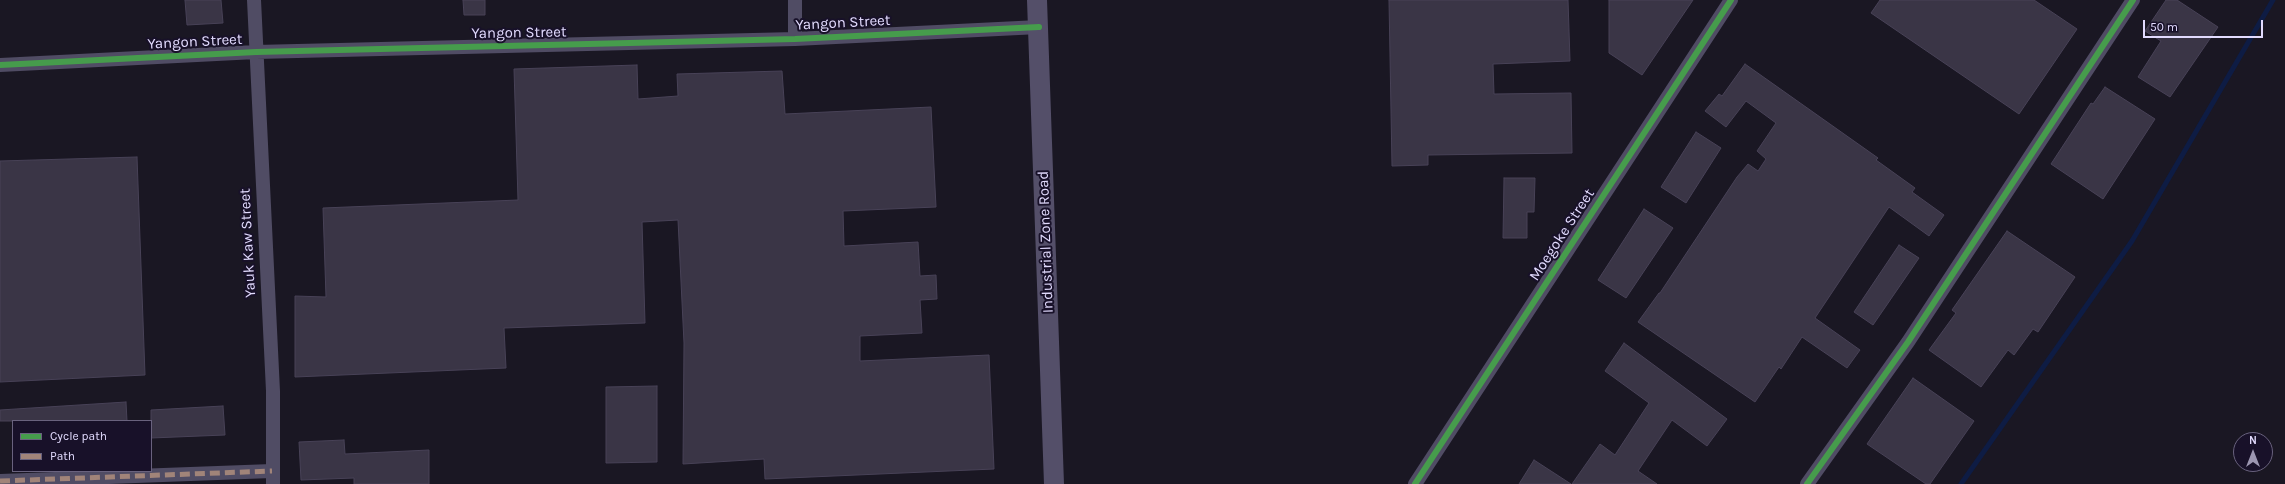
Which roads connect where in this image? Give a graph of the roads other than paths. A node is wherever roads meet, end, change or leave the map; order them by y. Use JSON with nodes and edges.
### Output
{"nodes":[{"id":1,"x":254,"y":0,"type":"edge"},
{"id":2,"x":795,"y":0,"type":"edge"},
{"id":3,"x":1037,"y":0,"type":"edge"},
{"id":4,"x":1731,"y":0,"type":"edge"},
{"id":5,"x":2132,"y":0,"type":"edge"},
{"id":6,"x":1039,"y":27,"type":"junction"},
{"id":7,"x":795,"y":39,"type":"junction"},
{"id":8,"x":256,"y":52,"type":"junction"},
{"id":9,"x":0,"y":64,"type":"edge"},
{"id":10,"x":273,"y":477,"type":"edge"},
{"id":11,"x":0,"y":481,"type":"edge"},
{"id":12,"x":1054,"y":484,"type":"edge"},
{"id":13,"x":1415,"y":484,"type":"edge"},
{"id":14,"x":1807,"y":484,"type":"edge"}],
"edges":[{"from":1,"to":8,"type":"street","name":"Yauk Kaw Street"},
{"from":2,"to":7,"type":"street"},
{"from":3,"to":6,"type":"street","name":"Industrial Zone Road"},
{"from":4,"to":13,"type":"street","name":"Moegoke Street"},
{"from":5,"to":14,"type":"street"},
{"from":6,"to":7,"type":"street","name":"Yangon Street"},
{"from":6,"to":12,"type":"street","name":"Industrial Zone Road"},
{"from":7,"to":8,"type":"street","name":"Yangon Street"},
{"from":8,"to":9,"type":"street","name":"Yangon Street"},
{"from":8,"to":10,"type":"street","name":"Yauk Kaw Street"},
{"from":10,"to":11,"type":"street"}]}
